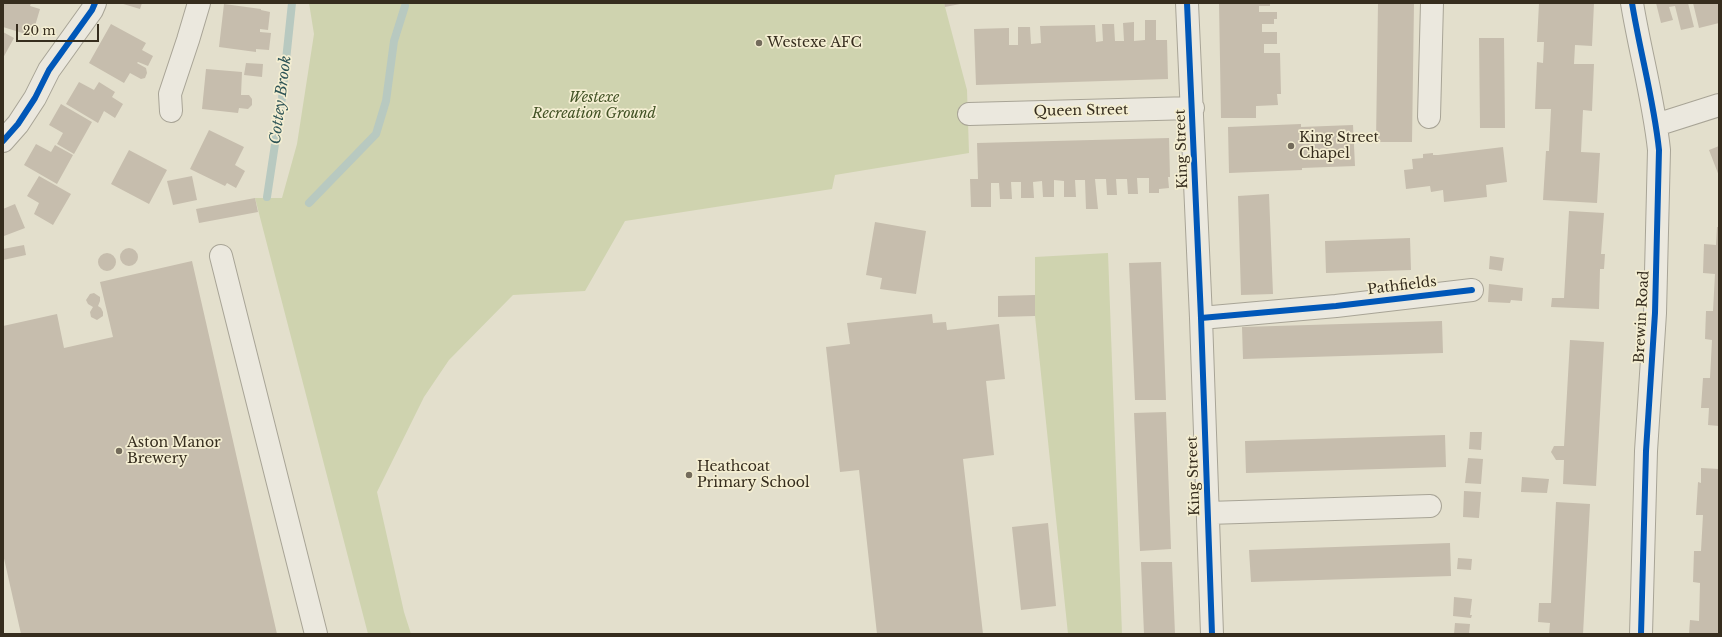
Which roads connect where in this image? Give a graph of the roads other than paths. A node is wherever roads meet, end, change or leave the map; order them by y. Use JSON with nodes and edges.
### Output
{"nodes":[{"id":1,"x":95,"y":3,"type":"edge"},
{"id":2,"x":199,"y":3,"type":"edge"},
{"id":3,"x":1187,"y":3,"type":"edge"},
{"id":4,"x":1432,"y":3,"type":"edge"},
{"id":5,"x":1632,"y":3,"type":"edge"},
{"id":6,"x":1719,"y":105,"type":"edge"},
{"id":7,"x":1193,"y":108,"type":"junction"},
{"id":8,"x":171,"y":111,"type":"dead end"},
{"id":9,"x":969,"y":114,"type":"dead end"},
{"id":10,"x":1429,"y":117,"type":"dead end"},
{"id":11,"x":1656,"y":125,"type":"junction"},
{"id":12,"x":3,"y":141,"type":"edge"},
{"id":13,"x":221,"y":256,"type":"dead end"},
{"id":14,"x":1472,"y":290,"type":"dead end"},
{"id":15,"x":1201,"y":318,"type":"junction"},
{"id":16,"x":1430,"y":506,"type":"dead end"},
{"id":17,"x":1208,"y":513,"type":"junction"},
{"id":18,"x":316,"y":634,"type":"edge"},
{"id":19,"x":1212,"y":634,"type":"edge"},
{"id":20,"x":1641,"y":634,"type":"edge"}],
"edges":[{"from":1,"to":12,"type":"street"},
{"from":2,"to":8,"type":"street"},
{"from":3,"to":7,"type":"street","name":"King Street"},
{"from":4,"to":10,"type":"street"},
{"from":5,"to":11,"type":"street","name":"Brewin Road"},
{"from":6,"to":11,"type":"street"},
{"from":7,"to":9,"type":"street","name":"Queen Street"},
{"from":7,"to":15,"type":"street","name":"King Street"},
{"from":11,"to":20,"type":"street","name":"Brewin Road"},
{"from":13,"to":18,"type":"street"},
{"from":14,"to":15,"type":"street","name":"Pathfields"},
{"from":15,"to":17,"type":"street","name":"King Street"},
{"from":16,"to":17,"type":"street"},
{"from":17,"to":19,"type":"street","name":"King Street"}]}
